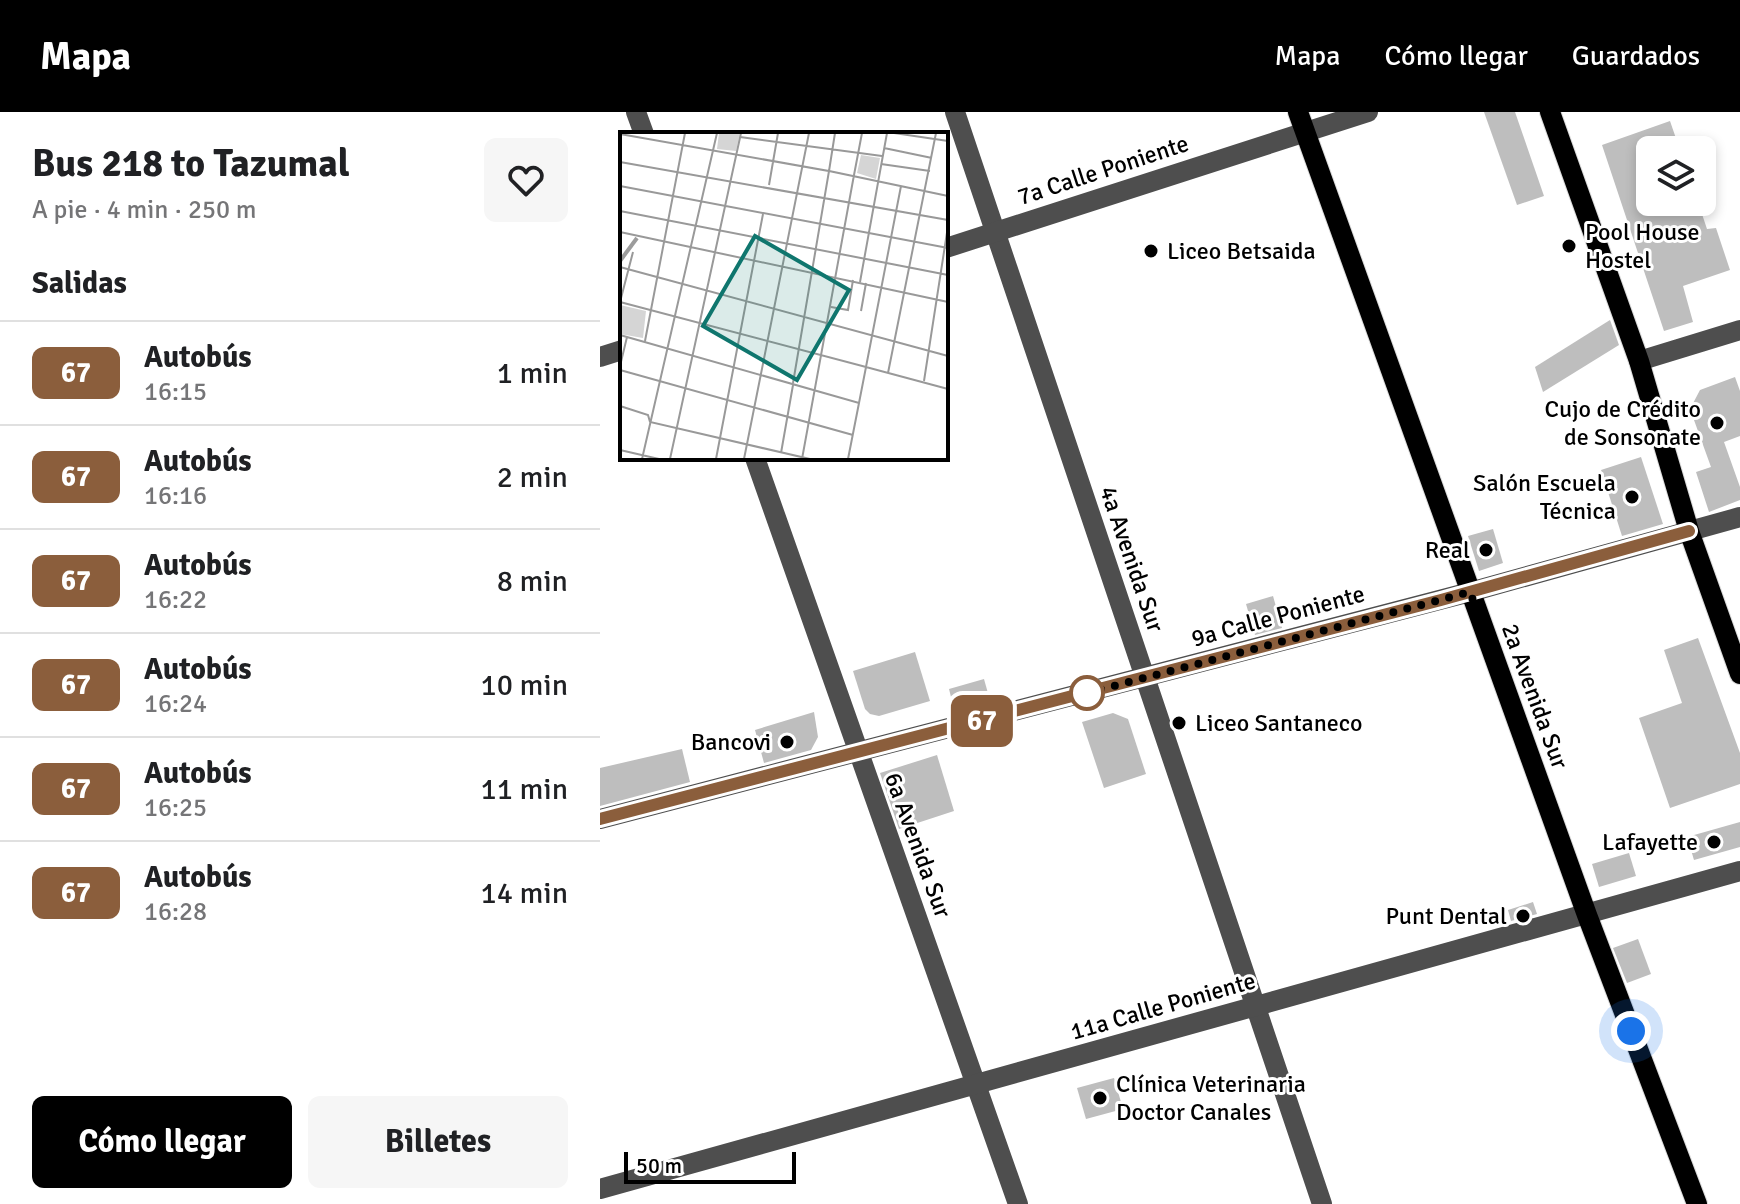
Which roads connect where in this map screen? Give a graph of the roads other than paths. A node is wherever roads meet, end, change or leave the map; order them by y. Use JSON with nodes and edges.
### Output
{"nodes":[{"id":1,"x":636,"y":112,"type":"edge"},
{"id":2,"x":955,"y":112,"type":"edge"},
{"id":3,"x":1368,"y":112,"type":"edge"},
{"id":4,"x":1550,"y":112,"type":"edge"},
{"id":5,"x":1302,"y":122,"type":"edge"},
{"id":6,"x":643,"y":132,"type":"edge"},
{"id":7,"x":994,"y":232,"type":"junction"},
{"id":8,"x":948,"y":247,"type":"edge"},
{"id":9,"x":1740,"y":330,"type":"edge"},
{"id":10,"x":620,"y":351,"type":"edge"},
{"id":11,"x":600,"y":357,"type":"edge"},
{"id":12,"x":1639,"y":361,"type":"junction"},
{"id":13,"x":756,"y":460,"type":"edge"},
{"id":14,"x":1740,"y":517,"type":"edge"},
{"id":15,"x":1689,"y":531,"type":"junction"},
{"id":16,"x":1470,"y":592,"type":"junction"},
{"id":17,"x":1740,"y":674,"type":"edge"},
{"id":18,"x":1146,"y":678,"type":"junction"},
{"id":19,"x":858,"y":754,"type":"junction"},
{"id":20,"x":600,"y":819,"type":"edge"},
{"id":21,"x":1740,"y":871,"type":"edge"},
{"id":22,"x":1587,"y":915,"type":"junction"},
{"id":23,"x":1255,"y":1007,"type":"junction"},
{"id":24,"x":976,"y":1085,"type":"junction"},
{"id":25,"x":600,"y":1189,"type":"edge"},
{"id":26,"x":1018,"y":1204,"type":"edge"},
{"id":27,"x":1322,"y":1204,"type":"edge"},
{"id":28,"x":1697,"y":1204,"type":"edge"}],
"edges":[{"from":1,"to":6,"type":"street"},
{"from":2,"to":7,"type":"street","name":"4a Avenida Sur"},
{"from":3,"to":5,"type":"street","name":"7a Calle Poniente"},
{"from":4,"to":12,"type":"main road"},
{"from":5,"to":7,"type":"street","name":"7a Calle Poniente"},
{"from":5,"to":16,"type":"main road","name":"2a Avenida Sur"},
{"from":7,"to":8,"type":"street","name":"7a Calle Poniente"},
{"from":7,"to":18,"type":"street","name":"4a Avenida Sur"},
{"from":9,"to":12,"type":"street"},
{"from":10,"to":11,"type":"street"},
{"from":12,"to":15,"type":"main road"},
{"from":13,"to":19,"type":"street","name":"6a Avenida Sur"},
{"from":14,"to":15,"type":"street","name":"9a Calle Poniente"},
{"from":15,"to":16,"type":"street","name":"9a Calle Poniente"},
{"from":15,"to":17,"type":"main road"},
{"from":16,"to":18,"type":"street","name":"9a Calle Poniente"},
{"from":16,"to":22,"type":"main road","name":"2a Avenida Sur"},
{"from":18,"to":19,"type":"street","name":"9a Calle Poniente"},
{"from":18,"to":23,"type":"street","name":"4a Avenida Sur"},
{"from":19,"to":20,"type":"street","name":"9a Calle Poniente"},
{"from":19,"to":24,"type":"street","name":"6a Avenida Sur"},
{"from":21,"to":22,"type":"street","name":"11a Calle Poniente"},
{"from":22,"to":23,"type":"street","name":"11a Calle Poniente"},
{"from":22,"to":28,"type":"main road","name":"2a Avenida Sur"},
{"from":23,"to":24,"type":"street","name":"11a Calle Poniente"},
{"from":23,"to":27,"type":"street","name":"4a Avenida Sur"},
{"from":24,"to":25,"type":"street","name":"11a Calle Poniente"},
{"from":24,"to":26,"type":"street","name":"6a Avenida Sur"}]}
